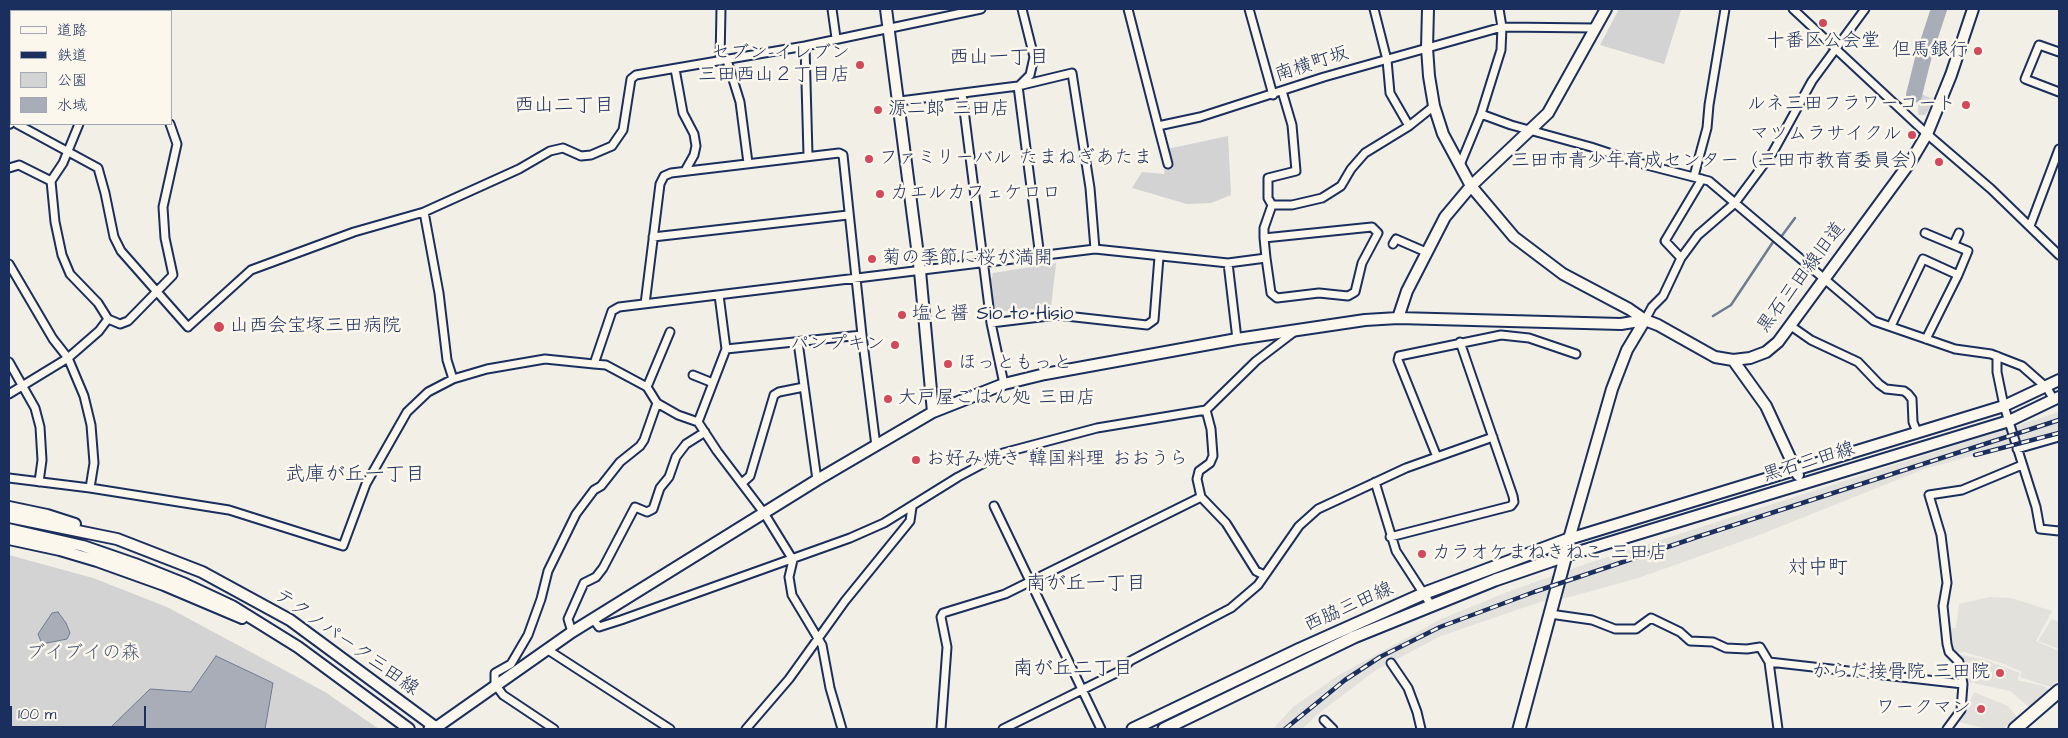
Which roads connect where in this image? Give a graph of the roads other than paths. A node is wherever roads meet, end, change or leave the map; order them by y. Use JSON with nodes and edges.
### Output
{"nodes":[{"id":1,"x":721,"y":9,"type":"edge"},
{"id":2,"x":832,"y":9,"type":"edge"},
{"id":3,"x":886,"y":9,"type":"edge"},
{"id":4,"x":981,"y":9,"type":"edge"},
{"id":5,"x":1022,"y":9,"type":"edge"},
{"id":6,"x":1128,"y":9,"type":"edge"},
{"id":7,"x":1249,"y":9,"type":"edge"},
{"id":8,"x":1374,"y":9,"type":"edge"},
{"id":9,"x":1428,"y":9,"type":"edge"},
{"id":10,"x":1499,"y":9,"type":"edge"},
{"id":11,"x":1606,"y":9,"type":"edge"},
{"id":12,"x":1725,"y":9,"type":"edge"},
{"id":13,"x":1793,"y":9,"type":"edge"},
{"id":14,"x":1865,"y":9,"type":"edge"},
{"id":15,"x":1973,"y":9,"type":"edge"},
{"id":16,"x":959,"y":11,"type":"edge"},
{"id":17,"x":888,"y":27,"type":"junction"},
{"id":18,"x":1502,"y":27,"type":"junction"},
{"id":19,"x":1596,"y":28,"type":"junction"},
{"id":20,"x":836,"y":38,"type":"junction"},
{"id":21,"x":805,"y":46,"type":"junction"},
{"id":22,"x":1427,"y":48,"type":"junction"},
{"id":23,"x":1836,"y":50,"type":"junction"},
{"id":24,"x":2059,"y":52,"type":"edge"},
{"id":25,"x":723,"y":60,"type":"junction"},
{"id":26,"x":1386,"y":60,"type":"junction"},
{"id":27,"x":675,"y":69,"type":"junction"},
{"id":28,"x":1018,"y":86,"type":"junction"},
{"id":29,"x":1282,"y":92,"type":"junction"},
{"id":30,"x":2059,"y":92,"type":"edge"},
{"id":31,"x":962,"y":94,"type":"junction"},
{"id":32,"x":1273,"y":95,"type":"junction"},
{"id":33,"x":900,"y":101,"type":"junction"},
{"id":34,"x":1434,"y":106,"type":"junction"},
{"id":35,"x":1481,"y":114,"type":"junction"},
{"id":36,"x":19,"y":125,"type":"edge"},
{"id":37,"x":79,"y":125,"type":"edge"},
{"id":38,"x":170,"y":125,"type":"edge"},
{"id":39,"x":1158,"y":126,"type":"junction"},
{"id":40,"x":1409,"y":126,"type":"junction"},
{"id":41,"x":1529,"y":131,"type":"junction"},
{"id":42,"x":1927,"y":134,"type":"junction"},
{"id":43,"x":2059,"y":149,"type":"edge"},
{"id":44,"x":68,"y":151,"type":"junction"},
{"id":45,"x":808,"y":155,"type":"junction"},
{"id":46,"x":748,"y":163,"type":"junction"},
{"id":47,"x":1168,"y":164,"type":"dead end"},
{"id":48,"x":1460,"y":165,"type":"junction"},
{"id":49,"x":9,"y":168,"type":"edge"},
{"id":50,"x":685,"y":171,"type":"junction"},
{"id":51,"x":1698,"y":177,"type":"junction"},
{"id":52,"x":51,"y":181,"type":"junction"},
{"id":53,"x":1471,"y":186,"type":"junction"},
{"id":54,"x":1734,"y":203,"type":"junction"},
{"id":55,"x":1272,"y":205,"type":"junction"},
{"id":56,"x":424,"y":212,"type":"junction"},
{"id":57,"x":848,"y":215,"type":"junction"},
{"id":58,"x":2030,"y":226,"type":"junction"},
{"id":59,"x":1925,"y":233,"type":"dead end"},
{"id":60,"x":1959,"y":233,"type":"dead end"},
{"id":61,"x":653,"y":237,"type":"junction"},
{"id":62,"x":1264,"y":238,"type":"junction"},
{"id":63,"x":1393,"y":244,"type":"dead end"},
{"id":64,"x":1954,"y":244,"type":"junction"},
{"id":65,"x":1095,"y":249,"type":"junction"},
{"id":66,"x":1426,"y":252,"type":"junction"},
{"id":67,"x":2059,"y":255,"type":"edge"},
{"id":68,"x":1040,"y":257,"type":"junction"},
{"id":69,"x":1159,"y":257,"type":"junction"},
{"id":70,"x":1266,"y":258,"type":"junction"},
{"id":71,"x":1681,"y":258,"type":"junction"},
{"id":72,"x":1228,"y":263,"type":"junction"},
{"id":73,"x":9,"y":264,"type":"edge"},
{"id":74,"x":983,"y":264,"type":"junction"},
{"id":75,"x":920,"y":271,"type":"junction"},
{"id":76,"x":1958,"y":275,"type":"junction"},
{"id":77,"x":856,"y":279,"type":"junction"},
{"id":78,"x":1826,"y":279,"type":"junction"},
{"id":79,"x":158,"y":291,"type":"junction"},
{"id":80,"x":719,"y":295,"type":"junction"},
{"id":81,"x":646,"y":304,"type":"junction"},
{"id":82,"x":1398,"y":318,"type":"junction"},
{"id":83,"x":108,"y":319,"type":"junction"},
{"id":84,"x":1645,"y":320,"type":"junction"},
{"id":85,"x":991,"y":323,"type":"junction"},
{"id":86,"x":1792,"y":326,"type":"junction"},
{"id":87,"x":1891,"y":326,"type":"junction"},
{"id":88,"x":670,"y":332,"type":"dead end"},
{"id":89,"x":1294,"y":332,"type":"junction"},
{"id":90,"x":862,"y":335,"type":"junction"},
{"id":91,"x":1237,"y":339,"type":"junction"},
{"id":92,"x":1926,"y":339,"type":"junction"},
{"id":93,"x":798,"y":342,"type":"junction"},
{"id":94,"x":1460,"y":342,"type":"junction"},
{"id":95,"x":726,"y":349,"type":"junction"},
{"id":96,"x":1576,"y":354,"type":"dead end"},
{"id":97,"x":1997,"y":356,"type":"junction"},
{"id":98,"x":68,"y":358,"type":"junction"},
{"id":99,"x":1733,"y":360,"type":"junction"},
{"id":100,"x":9,"y":362,"type":"edge"},
{"id":101,"x":594,"y":364,"type":"junction"},
{"id":102,"x":694,"y":375,"type":"dead end"},
{"id":103,"x":453,"y":379,"type":"junction"},
{"id":104,"x":2059,"y":380,"type":"edge"},
{"id":105,"x":713,"y":383,"type":"junction"},
{"id":106,"x":1004,"y":384,"type":"junction"},
{"id":107,"x":24,"y":386,"type":"junction"},
{"id":108,"x":647,"y":387,"type":"junction"},
{"id":109,"x":804,"y":387,"type":"junction"},
{"id":110,"x":2047,"y":388,"type":"junction"},
{"id":111,"x":9,"y":394,"type":"edge"},
{"id":112,"x":2057,"y":398,"type":"edge"},
{"id":113,"x":657,"y":403,"type":"junction"},
{"id":114,"x":2004,"y":406,"type":"junction"},
{"id":115,"x":1206,"y":410,"type":"junction"},
{"id":116,"x":933,"y":412,"type":"junction"},
{"id":117,"x":2009,"y":421,"type":"junction"},
{"id":118,"x":698,"y":422,"type":"junction"},
{"id":119,"x":704,"y":432,"type":"junction"},
{"id":120,"x":1917,"y":432,"type":"junction"},
{"id":121,"x":1493,"y":437,"type":"junction"},
{"id":122,"x":2059,"y":437,"type":"edge"},
{"id":123,"x":876,"y":446,"type":"junction"},
{"id":124,"x":2017,"y":449,"type":"junction"},
{"id":125,"x":1437,"y":457,"type":"junction"},
{"id":126,"x":2022,"y":464,"type":"junction"},
{"id":127,"x":1797,"y":471,"type":"junction"},
{"id":128,"x":9,"y":478,"type":"edge"},
{"id":129,"x":817,"y":480,"type":"junction"},
{"id":130,"x":39,"y":482,"type":"junction"},
{"id":131,"x":1375,"y":482,"type":"junction"},
{"id":132,"x":742,"y":483,"type":"junction"},
{"id":133,"x":1800,"y":483,"type":"junction"},
{"id":134,"x":90,"y":488,"type":"junction"},
{"id":135,"x":1201,"y":497,"type":"junction"},
{"id":136,"x":994,"y":506,"type":"dead end"},
{"id":137,"x":9,"y":508,"type":"edge"},
{"id":138,"x":912,"y":508,"type":"junction"},
{"id":139,"x":764,"y":513,"type":"junction"},
{"id":140,"x":9,"y":517,"type":"edge"},
{"id":141,"x":9,"y":529,"type":"edge"},
{"id":142,"x":2059,"y":531,"type":"edge"},
{"id":143,"x":1390,"y":536,"type":"junction"},
{"id":144,"x":9,"y":539,"type":"edge"},
{"id":145,"x":117,"y":539,"type":"junction"},
{"id":146,"x":1570,"y":539,"type":"junction"},
{"id":147,"x":1565,"y":556,"type":"junction"},
{"id":148,"x":793,"y":560,"type":"junction"},
{"id":149,"x":1264,"y":575,"type":"junction"},
{"id":150,"x":1029,"y":582,"type":"junction"},
{"id":151,"x":1425,"y":593,"type":"junction"},
{"id":152,"x":1431,"y":605,"type":"junction"},
{"id":153,"x":1550,"y":614,"type":"junction"},
{"id":154,"x":593,"y":619,"type":"junction"},
{"id":155,"x":268,"y":628,"type":"junction"},
{"id":156,"x":572,"y":632,"type":"junction"},
{"id":157,"x":818,"y":637,"type":"junction"},
{"id":158,"x":548,"y":650,"type":"junction"},
{"id":159,"x":1769,"y":662,"type":"junction"},
{"id":160,"x":1392,"y":663,"type":"dead end"},
{"id":161,"x":495,"y":684,"type":"junction"},
{"id":162,"x":1963,"y":684,"type":"junction"},
{"id":163,"x":1082,"y":688,"type":"junction"},
{"id":164,"x":2059,"y":691,"type":"edge"},
{"id":165,"x":1324,"y":720,"type":"dead end"},
{"id":166,"x":408,"y":729,"type":"edge"},
{"id":167,"x":434,"y":729,"type":"edge"},
{"id":168,"x":554,"y":729,"type":"edge"},
{"id":169,"x":670,"y":729,"type":"edge"},
{"id":170,"x":746,"y":729,"type":"edge"},
{"id":171,"x":842,"y":729,"type":"edge"},
{"id":172,"x":940,"y":729,"type":"edge"},
{"id":173,"x":1003,"y":729,"type":"edge"},
{"id":174,"x":1101,"y":729,"type":"edge"},
{"id":175,"x":1133,"y":729,"type":"edge"},
{"id":176,"x":1164,"y":729,"type":"edge"},
{"id":177,"x":1333,"y":729,"type":"edge"},
{"id":178,"x":1421,"y":729,"type":"edge"},
{"id":179,"x":1519,"y":729,"type":"edge"},
{"id":180,"x":1778,"y":729,"type":"edge"},
{"id":181,"x":1947,"y":729,"type":"edge"},
{"id":182,"x":2015,"y":729,"type":"edge"}],
"edges":[{"from":1,"to":25,"type":"street"},
{"from":2,"to":20,"type":"street"},
{"from":3,"to":17,"type":"street"},
{"from":4,"to":16,"type":"street"},
{"from":5,"to":28,"type":"street"},
{"from":6,"to":39,"type":"street"},
{"from":7,"to":32,"type":"street"},
{"from":8,"to":26,"type":"street"},
{"from":9,"to":22,"type":"street","name":"黒石三田線旧道"},
{"from":10,"to":18,"type":"street"},
{"from":11,"to":19,"type":"street"},
{"from":12,"to":51,"type":"street"},
{"from":13,"to":23,"type":"street"},
{"from":14,"to":23,"type":"street"},
{"from":15,"to":42,"type":"street","name":"黒石三田線旧道"},
{"from":16,"to":17,"type":"street"},
{"from":17,"to":20,"type":"street"},
{"from":17,"to":33,"type":"street"},
{"from":18,"to":19,"type":"street","name":"南横町坂"},
{"from":18,"to":22,"type":"street","name":"南横町坂"},
{"from":18,"to":35,"type":"street"},
{"from":19,"to":41,"type":"street"},
{"from":20,"to":21,"type":"street"},
{"from":21,"to":25,"type":"street"},
{"from":21,"to":45,"type":"street"},
{"from":22,"to":26,"type":"street","name":"南横町坂"},
{"from":22,"to":34,"type":"street","name":"黒石三田線旧道"},
{"from":23,"to":42,"type":"street"},
{"from":23,"to":54,"type":"street"},
{"from":24,"to":30,"type":"street"},
{"from":25,"to":27,"type":"street"},
{"from":25,"to":46,"type":"street"},
{"from":26,"to":29,"type":"street","name":"南横町坂"},
{"from":26,"to":40,"type":"street"},
{"from":27,"to":50,"type":"street"},
{"from":27,"to":56,"type":"street"},
{"from":28,"to":31,"type":"street"},
{"from":28,"to":65,"type":"street"},
{"from":28,"to":68,"type":"street"},
{"from":29,"to":32,"type":"street","name":"南横町坂"},
{"from":29,"to":55,"type":"street"},
{"from":31,"to":33,"type":"street"},
{"from":31,"to":74,"type":"street"},
{"from":32,"to":39,"type":"street","name":"南横町坂"},
{"from":33,"to":75,"type":"street"},
{"from":34,"to":40,"type":"street"},
{"from":34,"to":48,"type":"street","name":"黒石三田線旧道"},
{"from":35,"to":41,"type":"street"},
{"from":35,"to":48,"type":"street"},
{"from":36,"to":44,"type":"street"},
{"from":37,"to":44,"type":"street"},
{"from":38,"to":79,"type":"street"},
{"from":39,"to":47,"type":"street"},
{"from":40,"to":55,"type":"street"},
{"from":41,"to":51,"type":"street"},
{"from":41,"to":53,"type":"street"},
{"from":42,"to":58,"type":"street"},
{"from":42,"to":78,"type":"street","name":"黒石三田線旧道"},
{"from":43,"to":58,"type":"street"},
{"from":44,"to":52,"type":"street"},
{"from":44,"to":79,"type":"street"},
{"from":45,"to":46,"type":"street"},
{"from":45,"to":57,"type":"street"},
{"from":46,"to":50,"type":"street"},
{"from":48,"to":53,"type":"street","name":"黒石三田線旧道"},
{"from":49,"to":52,"type":"street"},
{"from":50,"to":61,"type":"street"},
{"from":51,"to":54,"type":"street"},
{"from":51,"to":71,"type":"street"},
{"from":52,"to":83,"type":"street"},
{"from":53,"to":66,"type":"street"},
{"from":53,"to":84,"type":"street","name":"黒石三田線旧道"},
{"from":54,"to":71,"type":"street"},
{"from":54,"to":78,"type":"street"},
{"from":55,"to":62,"type":"street"},
{"from":56,"to":79,"type":"street"},
{"from":56,"to":103,"type":"street"},
{"from":57,"to":61,"type":"street"},
{"from":57,"to":77,"type":"street"},
{"from":58,"to":67,"type":"street"},
{"from":59,"to":64,"type":"street"},
{"from":60,"to":64,"type":"street"},
{"from":61,"to":81,"type":"street"},
{"from":62,"to":70,"type":"street"},
{"from":62,"to":70,"type":"street"},
{"from":63,"to":66,"type":"street"},
{"from":64,"to":76,"type":"street"},
{"from":65,"to":68,"type":"street"},
{"from":65,"to":69,"type":"street"},
{"from":66,"to":82,"type":"street"},
{"from":68,"to":74,"type":"street"},
{"from":69,"to":72,"type":"street"},
{"from":69,"to":85,"type":"street"},
{"from":70,"to":72,"type":"street"},
{"from":71,"to":84,"type":"street"},
{"from":72,"to":91,"type":"street"},
{"from":73,"to":98,"type":"street"},
{"from":74,"to":75,"type":"street"},
{"from":74,"to":85,"type":"street"},
{"from":75,"to":77,"type":"street"},
{"from":75,"to":116,"type":"street"},
{"from":76,"to":87,"type":"street"},
{"from":76,"to":92,"type":"street"},
{"from":77,"to":80,"type":"street"},
{"from":77,"to":90,"type":"street"},
{"from":78,"to":86,"type":"street","name":"黒石三田線旧道"},
{"from":78,"to":87,"type":"street"},
{"from":79,"to":83,"type":"street"},
{"from":80,"to":81,"type":"street"},
{"from":80,"to":95,"type":"street"},
{"from":81,"to":101,"type":"street"},
{"from":82,"to":84,"type":"street"},
{"from":82,"to":89,"type":"street"},
{"from":83,"to":98,"type":"street"},
{"from":84,"to":99,"type":"street","name":"黒石三田線旧道"},
{"from":84,"to":146,"type":"street"},
{"from":85,"to":106,"type":"street"},
{"from":86,"to":99,"type":"street","name":"黒石三田線旧道"},
{"from":86,"to":120,"type":"street"},
{"from":87,"to":92,"type":"street"},
{"from":88,"to":108,"type":"street"},
{"from":89,"to":91,"type":"street"},
{"from":89,"to":115,"type":"street"},
{"from":90,"to":93,"type":"street"},
{"from":90,"to":123,"type":"street"},
{"from":91,"to":106,"type":"street"},
{"from":92,"to":97,"type":"street"},
{"from":93,"to":95,"type":"street"},
{"from":93,"to":109,"type":"street"},
{"from":94,"to":96,"type":"street"},
{"from":94,"to":121,"type":"street"},
{"from":94,"to":125,"type":"street"},
{"from":95,"to":105,"type":"street"},
{"from":97,"to":110,"type":"street"},
{"from":97,"to":114,"type":"street"},
{"from":98,"to":107,"type":"street"},
{"from":98,"to":134,"type":"street"},
{"from":99,"to":127,"type":"street"},
{"from":100,"to":107,"type":"street"},
{"from":101,"to":103,"type":"street"},
{"from":101,"to":108,"type":"street"},
{"from":102,"to":105,"type":"street"},
{"from":103,"to":134,"type":"street"},
{"from":104,"to":110,"type":"street","name":"黒石三田線"},
{"from":105,"to":118,"type":"street"},
{"from":106,"to":116,"type":"street"},
{"from":107,"to":111,"type":"street"},
{"from":107,"to":130,"type":"street"},
{"from":108,"to":113,"type":"street"},
{"from":109,"to":129,"type":"street"},
{"from":109,"to":132,"type":"street"},
{"from":110,"to":112,"type":"street"},
{"from":110,"to":114,"type":"street","name":"黒石三田線"},
{"from":112,"to":117,"type":"street","name":"黒石三田線"},
{"from":113,"to":118,"type":"street"},
{"from":113,"to":161,"type":"street"},
{"from":114,"to":117,"type":"street"},
{"from":114,"to":120,"type":"street","name":"黒石三田線"},
{"from":115,"to":135,"type":"street"},
{"from":115,"to":138,"type":"street"},
{"from":116,"to":123,"type":"street"},
{"from":117,"to":124,"type":"street"},
{"from":117,"to":133,"type":"street","name":"黒石三田線"},
{"from":118,"to":119,"type":"street"},
{"from":119,"to":132,"type":"street"},
{"from":119,"to":156,"type":"street"},
{"from":120,"to":127,"type":"street","name":"黒石三田線"},
{"from":121,"to":125,"type":"street"},
{"from":121,"to":143,"type":"street"},
{"from":122,"to":124,"type":"street"},
{"from":123,"to":129,"type":"street"},
{"from":124,"to":126,"type":"street"},
{"from":125,"to":131,"type":"street"},
{"from":126,"to":142,"type":"street"},
{"from":126,"to":162,"type":"street"},
{"from":127,"to":133,"type":"street"},
{"from":127,"to":146,"type":"street","name":"黒石三田線"},
{"from":128,"to":130,"type":"street"},
{"from":129,"to":139,"type":"street"},
{"from":130,"to":134,"type":"street"},
{"from":131,"to":143,"type":"street"},
{"from":131,"to":149,"type":"street"},
{"from":132,"to":139,"type":"street"},
{"from":133,"to":147,"type":"street","name":"黒石三田線"},
{"from":135,"to":149,"type":"street"},
{"from":135,"to":150,"type":"street"},
{"from":136,"to":150,"type":"street"},
{"from":137,"to":145,"type":"street"},
{"from":138,"to":148,"type":"street"},
{"from":138,"to":157,"type":"street"},
{"from":139,"to":148,"type":"street"},
{"from":139,"to":154,"type":"street"},
{"from":140,"to":145,"type":"street","name":"テクノパーク三田線"},
{"from":141,"to":155,"type":"street","name":"テクノパーク三田線"},
{"from":143,"to":151,"type":"street"},
{"from":144,"to":155,"type":"street"},
{"from":145,"to":167,"type":"street","name":"テクノパーク三田線"},
{"from":146,"to":147,"type":"main road"},
{"from":146,"to":151,"type":"main road","name":"西脇三田線"},
{"from":147,"to":152,"type":"main road","name":"西脇三田線"},
{"from":147,"to":153,"type":"main road"},
{"from":148,"to":154,"type":"street"},
{"from":148,"to":157,"type":"street"},
{"from":149,"to":163,"type":"street"},
{"from":150,"to":163,"type":"street"},
{"from":150,"to":172,"type":"street"},
{"from":151,"to":152,"type":"street"},
{"from":151,"to":175,"type":"main road","name":"西脇三田線"},
{"from":152,"to":176,"type":"main road","name":"西脇三田線"},
{"from":153,"to":159,"type":"street"},
{"from":153,"to":179,"type":"main road"},
{"from":154,"to":156,"type":"street"},
{"from":155,"to":166,"type":"street","name":"テクノパーク三田線"},
{"from":156,"to":158,"type":"street"},
{"from":157,"to":170,"type":"street"},
{"from":157,"to":171,"type":"street"},
{"from":158,"to":161,"type":"street"},
{"from":158,"to":169,"type":"street"},
{"from":159,"to":162,"type":"street"},
{"from":159,"to":180,"type":"street"},
{"from":160,"to":178,"type":"street"},
{"from":161,"to":167,"type":"street"},
{"from":161,"to":168,"type":"street"},
{"from":162,"to":181,"type":"street"},
{"from":163,"to":173,"type":"street"},
{"from":163,"to":174,"type":"street"},
{"from":164,"to":182,"type":"highway"},
{"from":165,"to":177,"type":"street"}]}
